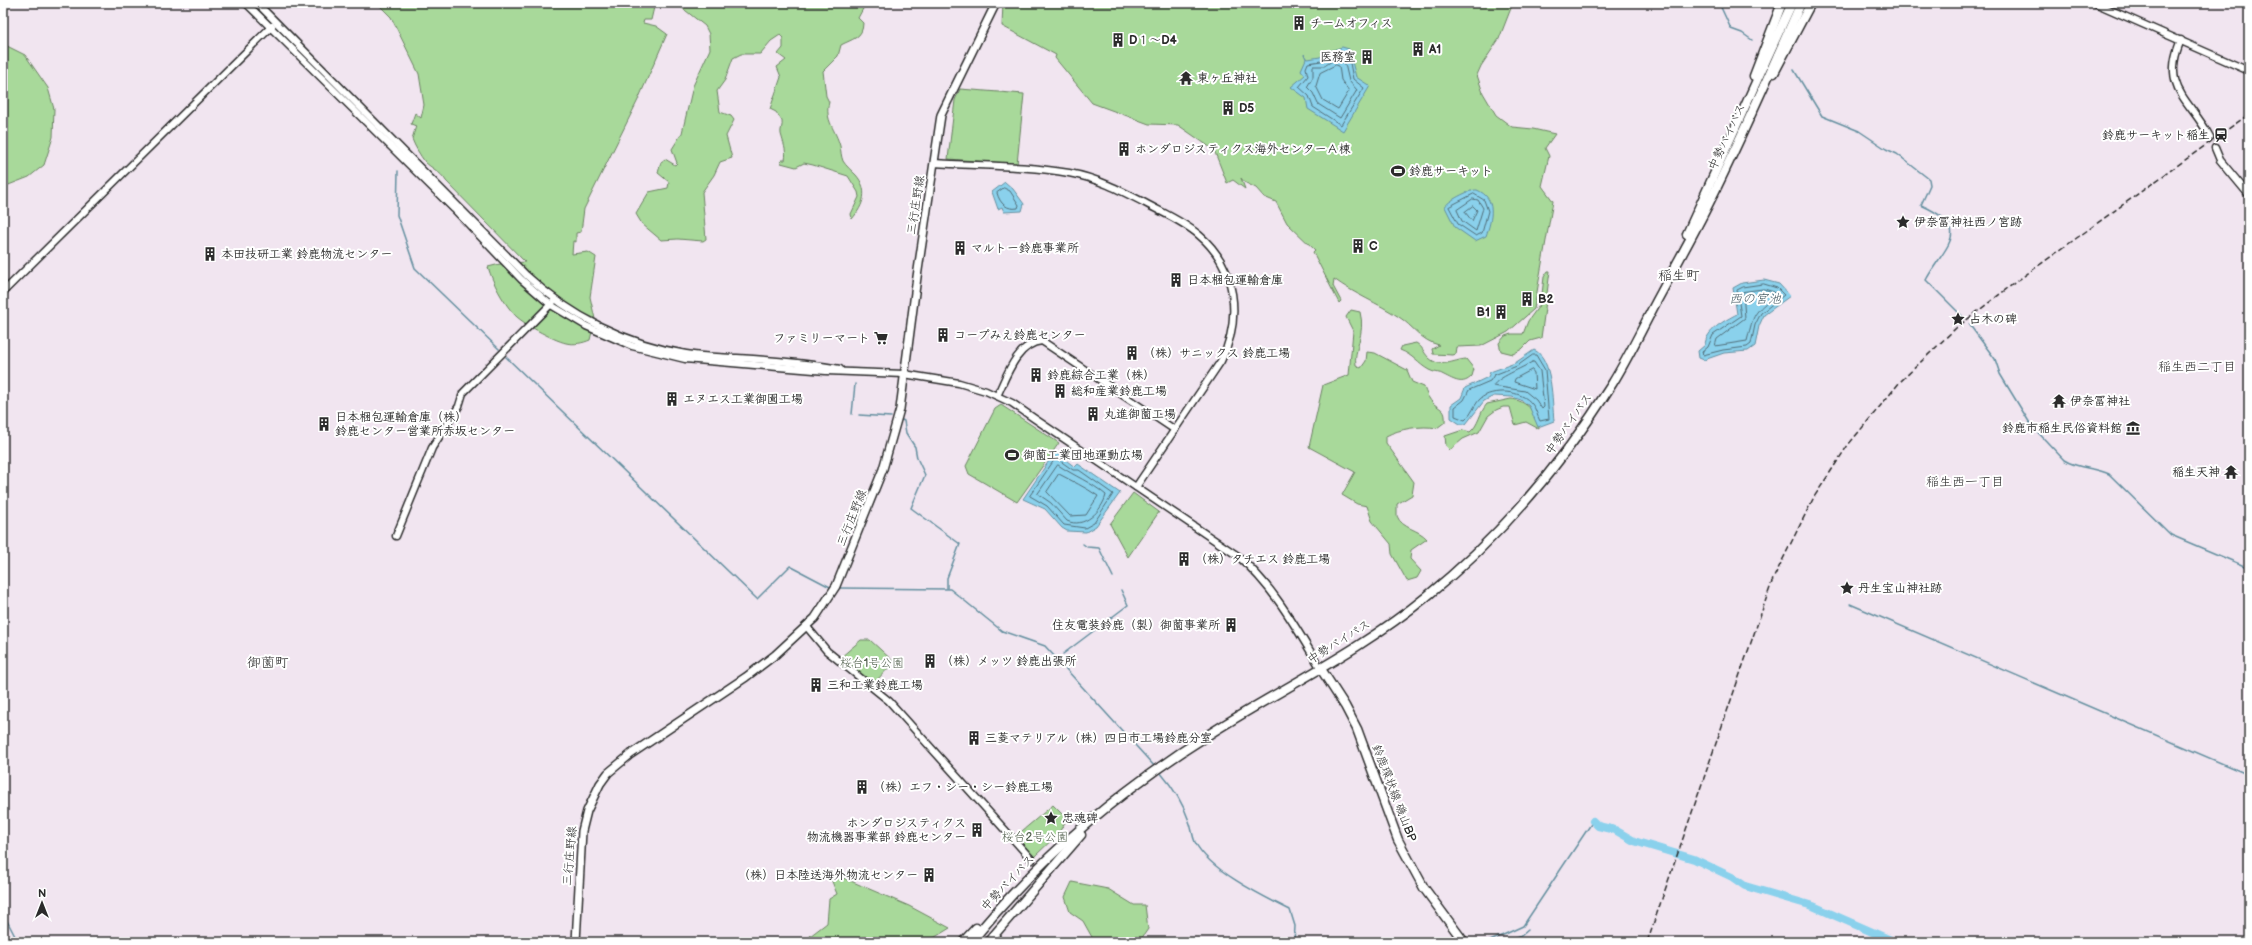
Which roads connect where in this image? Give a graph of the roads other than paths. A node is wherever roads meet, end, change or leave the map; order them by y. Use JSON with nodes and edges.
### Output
{"nodes":[{"id":1,"x":246,"y":3,"type":"edge"},
{"id":2,"x":257,"y":3,"type":"edge"},
{"id":3,"x":996,"y":3,"type":"edge"},
{"id":4,"x":1782,"y":3,"type":"edge"},
{"id":5,"x":1792,"y":3,"type":"edge"},
{"id":6,"x":1801,"y":3,"type":"edge"},
{"id":7,"x":1811,"y":3,"type":"edge"},
{"id":8,"x":2095,"y":3,"type":"edge"},
{"id":9,"x":276,"y":22,"type":"junction"},
{"id":10,"x":270,"y":27,"type":"junction"},
{"id":11,"x":2181,"y":40,"type":"junction"},
{"id":12,"x":2249,"y":71,"type":"edge"},
{"id":13,"x":1756,"y":104,"type":"junction"},
{"id":14,"x":2210,"y":137,"type":"tunnel mouth"},
{"id":15,"x":2215,"y":148,"type":"tunnel mouth"},
{"id":16,"x":1723,"y":157,"type":"junction"},
{"id":17,"x":934,"y":163,"type":"junction"},
{"id":18,"x":2249,"y":194,"type":"edge"},
{"id":19,"x":3,"y":292,"type":"edge"},
{"id":20,"x":556,"y":300,"type":"junction"},
{"id":21,"x":1657,"y":300,"type":"junction"},
{"id":22,"x":551,"y":305,"type":"junction"},
{"id":23,"x":860,"y":372,"type":"junction"},
{"id":24,"x":904,"y":374,"type":"junction"},
{"id":25,"x":997,"y":396,"type":"junction"},
{"id":26,"x":1175,"y":430,"type":"junction"},
{"id":27,"x":1136,"y":487,"type":"junction"},
{"id":28,"x":396,"y":536,"type":"dead end"},
{"id":29,"x":806,"y":627,"type":"junction"},
{"id":30,"x":1321,"y":669,"type":"junction"},
{"id":31,"x":1114,"y":802,"type":"junction"},
{"id":32,"x":1032,"y":860,"type":"dead end"},
{"id":33,"x":972,"y":938,"type":"edge"},
{"id":34,"x":576,"y":942,"type":"edge"},
{"id":35,"x":963,"y":942,"type":"edge"},
{"id":36,"x":988,"y":942,"type":"edge"},
{"id":37,"x":1464,"y":942,"type":"edge"}],
"edges":[{"from":1,"to":10,"type":"street"},
{"from":2,"to":9,"type":"street"},
{"from":3,"to":17,"type":"main road","name":"三行庄野線"},
{"from":4,"to":16,"type":"main road"},
{"from":5,"to":16,"type":"main road","name":"中勢バイパス"},
{"from":6,"to":13,"type":"main road","name":"中勢バイパス"},
{"from":7,"to":13,"type":"main road"},
{"from":8,"to":11,"type":"street"},
{"from":9,"to":10,"type":"street"},
{"from":9,"to":20,"type":"street"},
{"from":10,"to":19,"type":"street"},
{"from":10,"to":22,"type":"street"},
{"from":11,"to":12,"type":"street"},
{"from":11,"to":14,"type":"street"},
{"from":13,"to":21,"type":"main road","name":"中勢バイパス"},
{"from":15,"to":18,"type":"street"},
{"from":16,"to":21,"type":"main road","name":"中勢バイパス"},
{"from":17,"to":24,"type":"main road","name":"三行庄野線"},
{"from":17,"to":26,"type":"street"},
{"from":20,"to":22,"type":"street"},
{"from":20,"to":23,"type":"street"},
{"from":21,"to":30,"type":"main road","name":"中勢バイパス"},
{"from":22,"to":23,"type":"street"},
{"from":22,"to":28,"type":"street"},
{"from":23,"to":24,"type":"street"},
{"from":24,"to":25,"type":"street"},
{"from":24,"to":29,"type":"main road","name":"三行庄野線"},
{"from":25,"to":26,"type":"street"},
{"from":25,"to":27,"type":"street"},
{"from":26,"to":27,"type":"street"},
{"from":27,"to":30,"type":"street"},
{"from":29,"to":32,"type":"street"},
{"from":29,"to":34,"type":"main road","name":"三行庄野線"},
{"from":30,"to":31,"type":"main road","name":"中勢バイパス"},
{"from":30,"to":37,"type":"main road","name":"鈴鹿環状線 磯山BP"},
{"from":31,"to":33,"type":"main road","name":"中勢バイパス"},
{"from":31,"to":36,"type":"main road"},
{"from":33,"to":35,"type":"main road","name":"中勢バイパス"}]}
